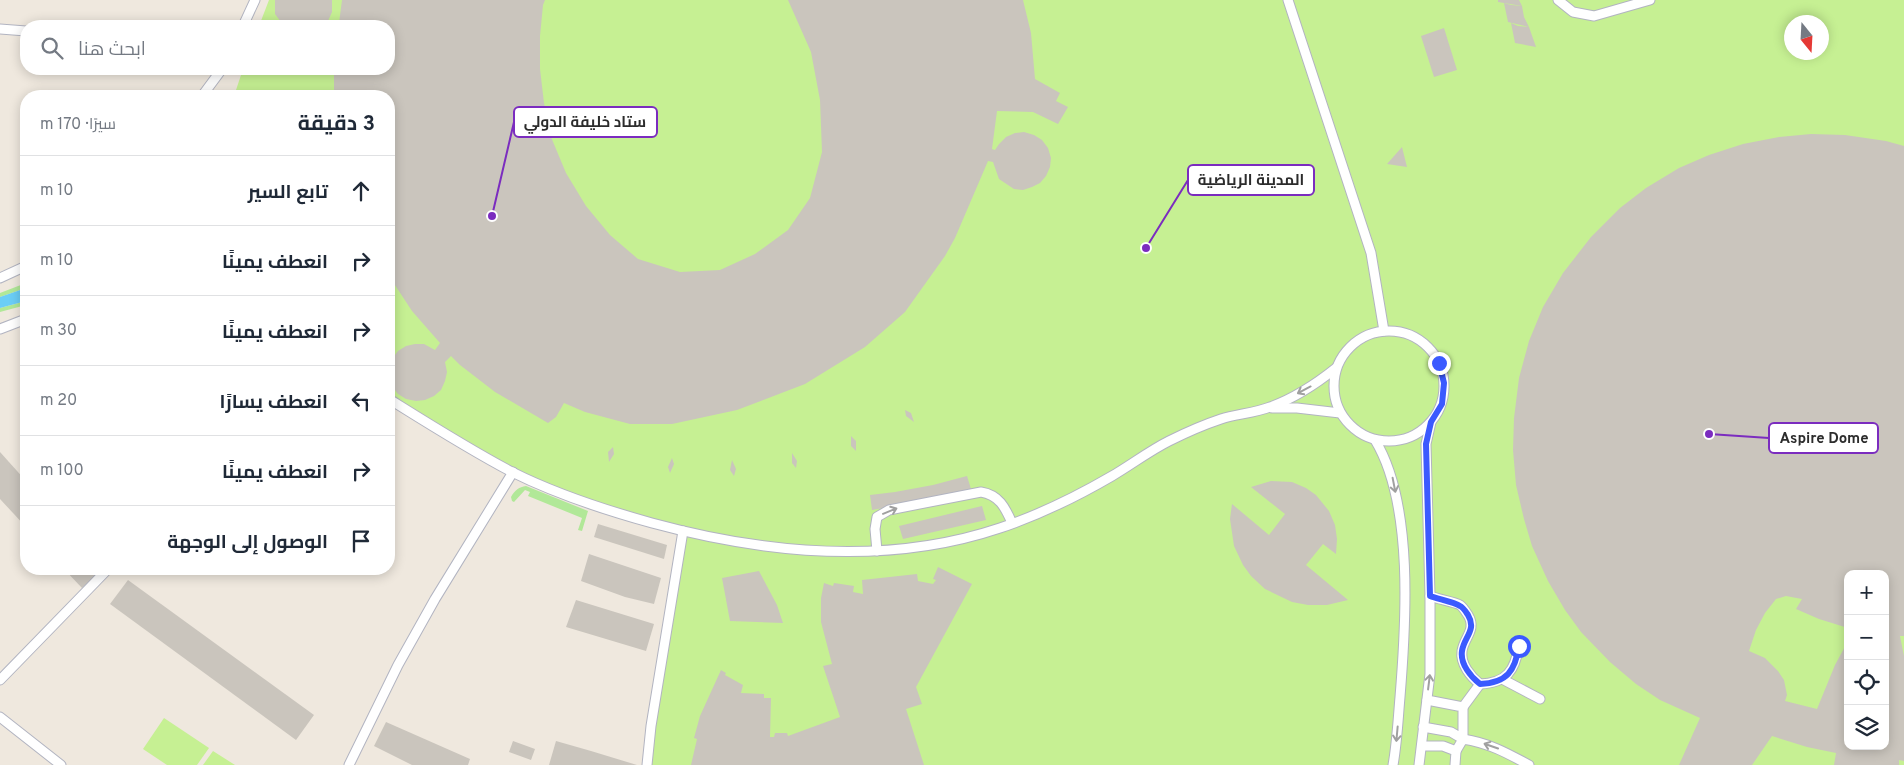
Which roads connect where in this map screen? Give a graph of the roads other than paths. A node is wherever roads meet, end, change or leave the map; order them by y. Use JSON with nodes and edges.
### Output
{"nodes":[{"id":1,"x":255,"y":0,"type":"edge"},
{"id":2,"x":1288,"y":0,"type":"edge"},
{"id":3,"x":1558,"y":0,"type":"edge"},
{"id":4,"x":1650,"y":0,"type":"edge"},
{"id":5,"x":246,"y":20,"type":"edge"},
{"id":6,"x":0,"y":29,"type":"edge"},
{"id":7,"x":20,"y":31,"type":"edge"},
{"id":8,"x":218,"y":75,"type":"edge"},
{"id":9,"x":206,"y":90,"type":"edge"},
{"id":10,"x":20,"y":269,"type":"edge"},
{"id":11,"x":0,"y":278,"type":"edge"},
{"id":12,"x":20,"y":321,"type":"edge"},
{"id":13,"x":0,"y":329,"type":"edge"},
{"id":14,"x":1384,"y":331,"type":"junction"},
{"id":15,"x":1336,"y":368,"type":"junction"},
{"id":16,"x":395,"y":403,"type":"edge"},
{"id":17,"x":1269,"y":408,"type":"junction"},
{"id":18,"x":1340,"y":413,"type":"junction"},
{"id":19,"x":1431,"y":422,"type":"junction"},
{"id":20,"x":1375,"y":440,"type":"junction"},
{"id":21,"x":513,"y":472,"type":"junction"},
{"id":22,"x":1012,"y":523,"type":"junction"},
{"id":23,"x":682,"y":531,"type":"junction"},
{"id":24,"x":877,"y":551,"type":"junction"},
{"id":25,"x":102,"y":575,"type":"edge"},
{"id":26,"x":1430,"y":596,"type":"junction"},
{"id":27,"x":1519,"y":646,"type":"dead end"},
{"id":28,"x":1502,"y":679,"type":"junction"},
{"id":29,"x":0,"y":680,"type":"edge"},
{"id":30,"x":1480,"y":684,"type":"junction"},
{"id":31,"x":1540,"y":699,"type":"dead end"},
{"id":32,"x":1427,"y":700,"type":"junction"},
{"id":33,"x":1463,"y":707,"type":"junction"},
{"id":34,"x":0,"y":717,"type":"edge"},
{"id":35,"x":1423,"y":727,"type":"junction"},
{"id":36,"x":1464,"y":739,"type":"junction"},
{"id":37,"x":1423,"y":746,"type":"junction"},
{"id":38,"x":1456,"y":751,"type":"junction"},
{"id":39,"x":62,"y":765,"type":"edge"},
{"id":40,"x":349,"y":765,"type":"edge"},
{"id":41,"x":647,"y":765,"type":"edge"},
{"id":42,"x":1393,"y":765,"type":"edge"},
{"id":43,"x":1419,"y":765,"type":"edge"},
{"id":44,"x":1455,"y":765,"type":"edge"},
{"id":45,"x":1529,"y":765,"type":"edge"}],
"edges":[{"from":1,"to":5,"type":"lane"},
{"from":2,"to":14,"type":"lane"},
{"from":3,"to":4,"type":"lane"},
{"from":6,"to":7,"type":"lane"},
{"from":8,"to":9,"type":"lane"},
{"from":10,"to":11,"type":"lane"},
{"from":12,"to":13,"type":"lane"},
{"from":14,"to":15,"type":"lane"},
{"from":14,"to":19,"type":"lane"},
{"from":15,"to":17,"type":"lane","one_way":true},
{"from":15,"to":18,"type":"lane"},
{"from":16,"to":21,"type":"lane"},
{"from":17,"to":18,"type":"lane"},
{"from":17,"to":22,"type":"lane"},
{"from":18,"to":20,"type":"lane"},
{"from":19,"to":20,"type":"lane"},
{"from":19,"to":26,"type":"lane"},
{"from":20,"to":42,"type":"lane","one_way":true},
{"from":21,"to":23,"type":"lane"},
{"from":21,"to":40,"type":"lane"},
{"from":22,"to":24,"type":"lane"},
{"from":24,"to":22,"type":"lane","one_way":true},
{"from":23,"to":24,"type":"lane"},
{"from":23,"to":41,"type":"lane"},
{"from":25,"to":29,"type":"lane"},
{"from":26,"to":30,"type":"lane"},
{"from":32,"to":26,"type":"lane","one_way":true},
{"from":27,"to":28,"type":"lane"},
{"from":28,"to":30,"type":"lane"},
{"from":28,"to":31,"type":"lane"},
{"from":30,"to":33,"type":"lane"},
{"from":32,"to":33,"type":"lane"},
{"from":32,"to":35,"type":"lane"},
{"from":33,"to":36,"type":"lane"},
{"from":34,"to":39,"type":"lane"},
{"from":35,"to":36,"type":"lane"},
{"from":35,"to":37,"type":"lane"},
{"from":36,"to":38,"type":"lane"},
{"from":45,"to":36,"type":"lane","one_way":true},
{"from":37,"to":38,"type":"lane"},
{"from":37,"to":43,"type":"lane"},
{"from":38,"to":44,"type":"lane"}]}
